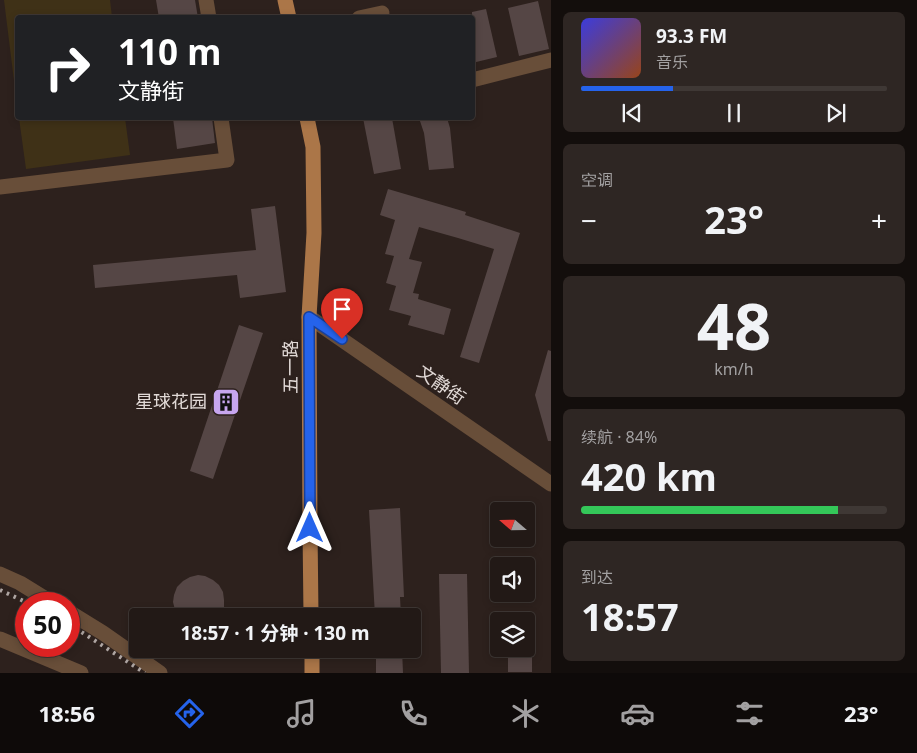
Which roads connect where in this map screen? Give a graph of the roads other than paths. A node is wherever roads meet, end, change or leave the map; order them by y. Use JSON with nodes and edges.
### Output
{"nodes":[{"id":1,"x":206,"y":0,"type":"edge"},
{"id":2,"x":285,"y":0,"type":"edge"},
{"id":3,"x":382,"y":10,"type":"edge"},
{"id":4,"x":208,"y":15,"type":"edge"},
{"id":5,"x":288,"y":15,"type":"edge"},
{"id":6,"x":368,"y":15,"type":"edge"},
{"id":7,"x":551,"y":60,"type":"edge"},
{"id":8,"x":475,"y":79,"type":"edge"},
{"id":9,"x":221,"y":120,"type":"edge"},
{"id":10,"x":307,"y":120,"type":"edge"},
{"id":11,"x":0,"y":187,"type":"edge"},
{"id":12,"x":309,"y":317,"type":"junction"},
{"id":13,"x":551,"y":484,"type":"edge"},
{"id":14,"x":0,"y":574,"type":"edge"},
{"id":15,"x":35,"y":592,"type":"edge"},
{"id":16,"x":311,"y":608,"type":"edge"},
{"id":17,"x":80,"y":619,"type":"edge"},
{"id":18,"x":0,"y":639,"type":"edge"},
{"id":19,"x":312,"y":658,"type":"edge"},
{"id":20,"x":81,"y":673,"type":"edge"},
{"id":21,"x":160,"y":673,"type":"edge"},
{"id":22,"x":312,"y":673,"type":"edge"}],
"edges":[{"from":1,"to":4,"type":"street"},
{"from":2,"to":5,"type":"main road"},
{"from":3,"to":6,"type":"street"},
{"from":7,"to":8,"type":"street"},
{"from":9,"to":11,"type":"street"},
{"from":10,"to":12,"type":"main road","name":"五一路"},
{"from":12,"to":13,"type":"street","name":"文静街"},
{"from":12,"to":16,"type":"main road","name":"五一路"},
{"from":14,"to":15,"type":"street"},
{"from":17,"to":21,"type":"street"},
{"from":18,"to":20,"type":"street"},
{"from":19,"to":22,"type":"main road"}]}
